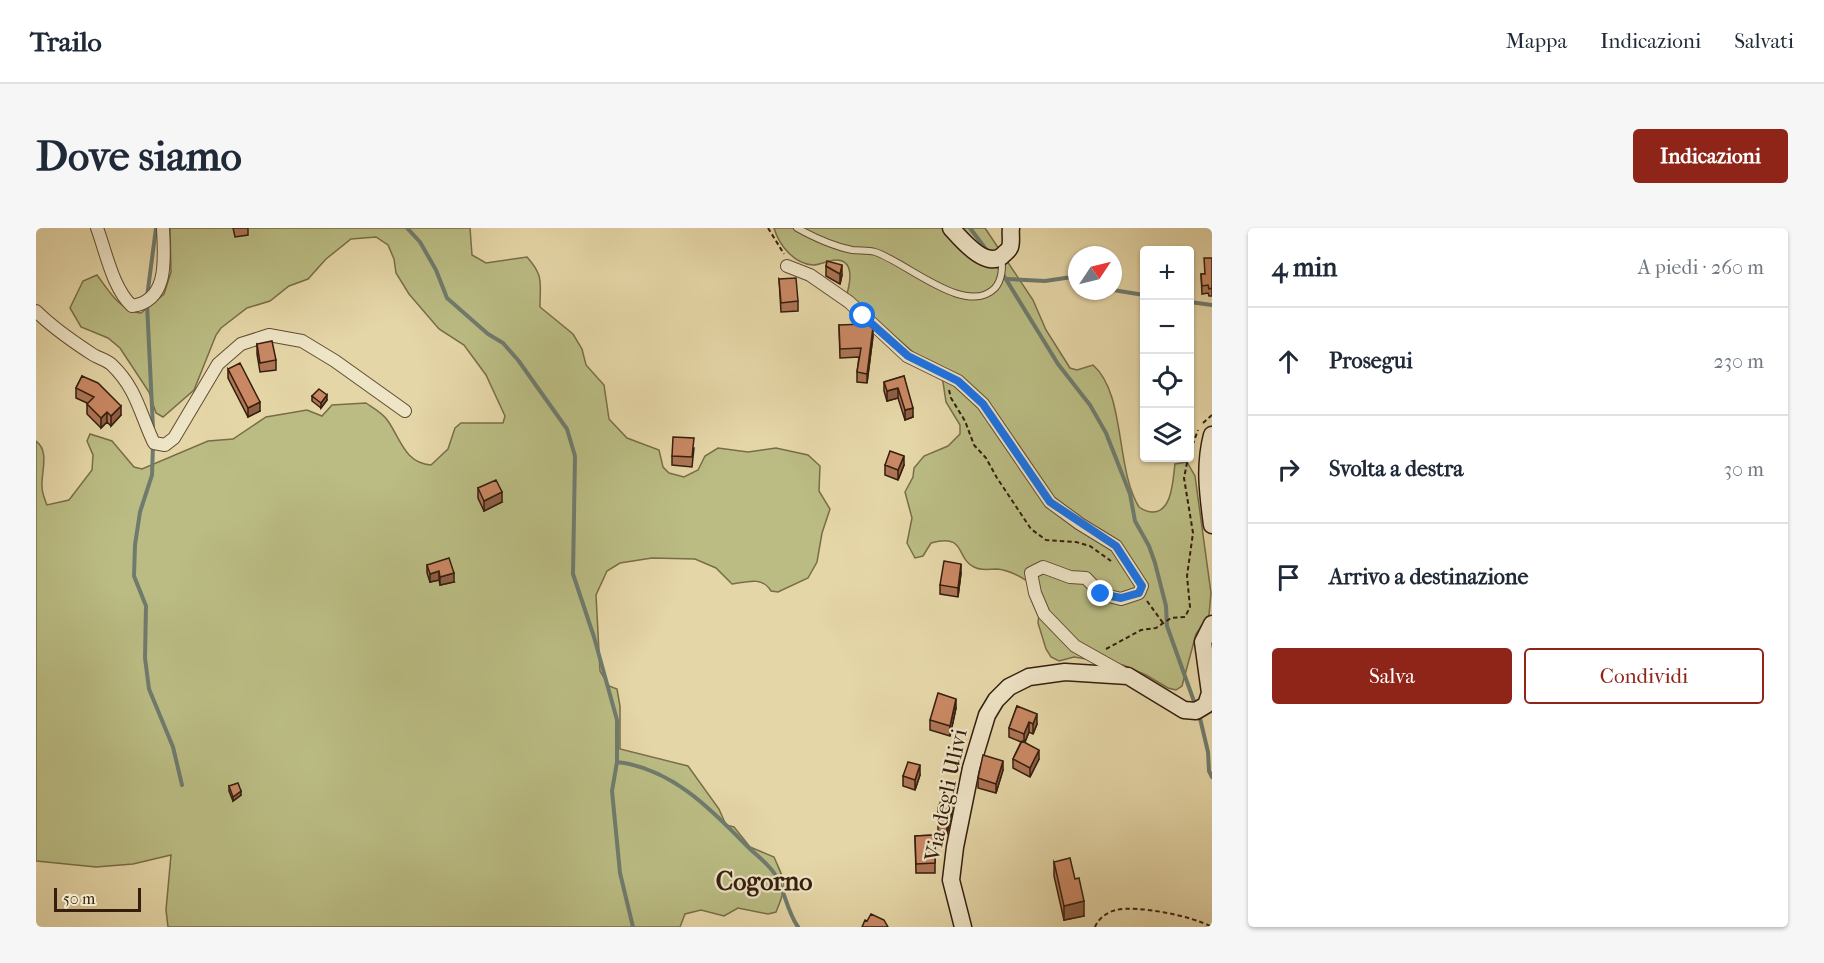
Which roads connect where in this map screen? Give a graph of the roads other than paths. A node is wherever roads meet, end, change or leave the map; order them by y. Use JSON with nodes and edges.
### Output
{"nodes":[{"id":1,"x":97,"y":228,"type":"edge"},
{"id":2,"x":163,"y":228,"type":"edge"},
{"id":3,"x":797,"y":228,"type":"edge"},
{"id":4,"x":951,"y":228,"type":"edge"},
{"id":5,"x":1011,"y":228,"type":"edge"},
{"id":6,"x":1001,"y":258,"type":"junction"},
{"id":7,"x":787,"y":266,"type":"road end"},
{"id":8,"x":36,"y":311,"type":"edge"},
{"id":9,"x":405,"y":411,"type":"dead end"},
{"id":10,"x":1212,"y":435,"type":"edge"},
{"id":11,"x":1212,"y":525,"type":"edge"},
{"id":12,"x":1212,"y":624,"type":"edge"},
{"id":13,"x":1128,"y":676,"type":"junction"},
{"id":14,"x":963,"y":927,"type":"edge"}],
"edges":[{"from":1,"to":2,"type":"street"},
{"from":3,"to":6,"type":"lane"},
{"from":4,"to":6,"type":"street"},
{"from":5,"to":6,"type":"street"},
{"from":7,"to":13,"type":"street"},
{"from":8,"to":9,"type":"street"},
{"from":10,"to":11,"type":"street"},
{"from":12,"to":13,"type":"street","name":"Via degli Ulivi"},
{"from":13,"to":14,"type":"street","name":"Via degli Ulivi"}]}
